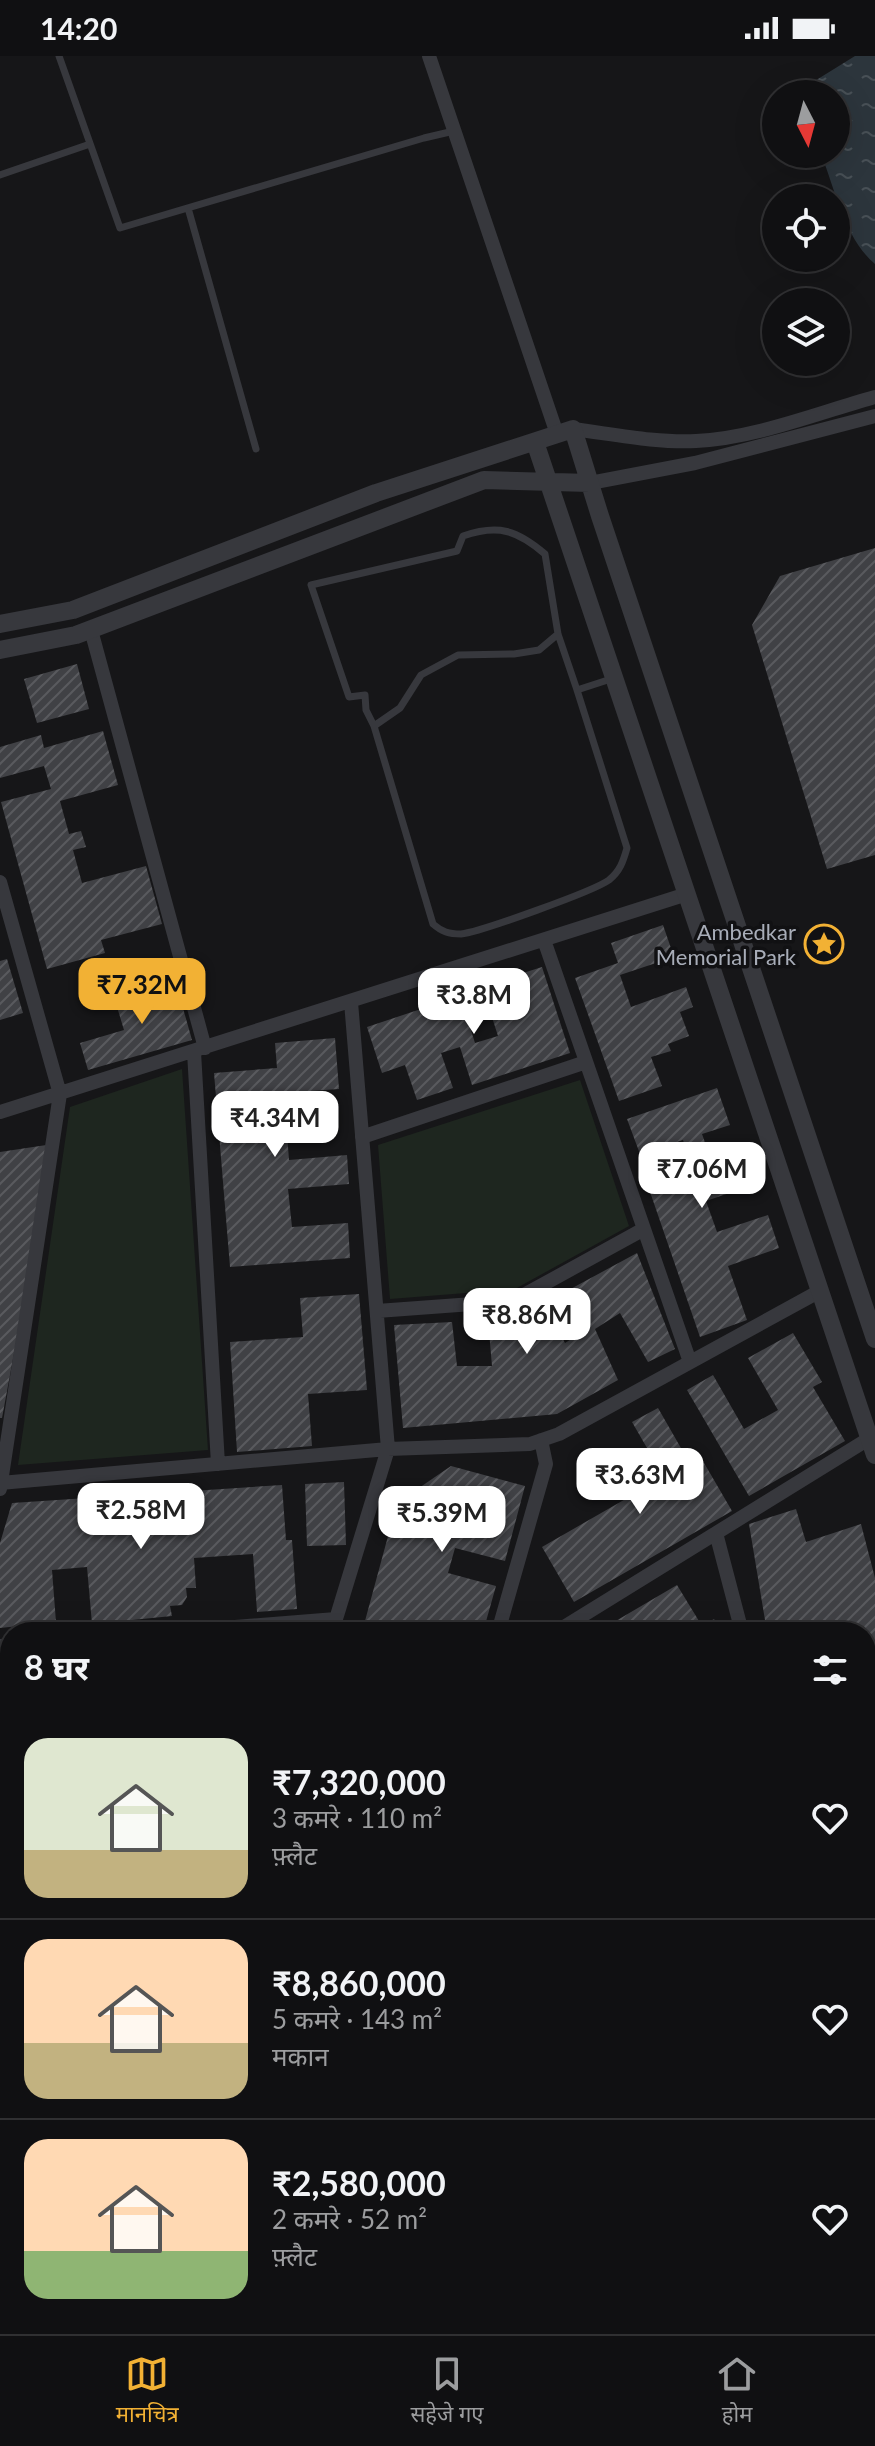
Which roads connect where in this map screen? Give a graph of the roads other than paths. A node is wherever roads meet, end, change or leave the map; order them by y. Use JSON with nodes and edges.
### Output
{"nodes":[{"id":1,"x":59,"y":56,"type":"edge"},
{"id":2,"x":429,"y":56,"type":"edge"},
{"id":3,"x":454,"y":131,"type":"junction"},
{"id":4,"x":90,"y":144,"type":"junction"},
{"id":5,"x":0,"y":175,"type":"edge"},
{"id":6,"x":188,"y":208,"type":"junction"},
{"id":7,"x":875,"y":397,"type":"edge"},
{"id":8,"x":875,"y":416,"type":"edge"},
{"id":9,"x":565,"y":432,"type":"junction"},
{"id":10,"x":535,"y":442,"type":"junction"},
{"id":11,"x":256,"y":449,"type":"dead end"},
{"id":12,"x":549,"y":482,"type":"junction"},
{"id":13,"x":590,"y":483,"type":"junction"},
{"id":14,"x":0,"y":624,"type":"edge"},
{"id":15,"x":91,"y":630,"type":"junction"},
{"id":16,"x":558,"y":634,"type":"junction"},
{"id":17,"x":0,"y":650,"type":"edge"},
{"id":18,"x":616,"y":678,"type":"junction"},
{"id":19,"x":577,"y":690,"type":"junction"},
{"id":20,"x":374,"y":726,"type":"junction"},
{"id":21,"x":0,"y":882,"type":"edge"},
{"id":22,"x":687,"y":894,"type":"junction"},
{"id":23,"x":544,"y":940,"type":"junction"},
{"id":24,"x":351,"y":1002,"type":"junction"},
{"id":25,"x":200,"y":1050,"type":"junction"},
{"id":26,"x":586,"y":1062,"type":"junction"},
{"id":27,"x":60,"y":1094,"type":"junction"},
{"id":28,"x":0,"y":1112,"type":"edge"},
{"id":29,"x":362,"y":1137,"type":"junction"},
{"id":30,"x":644,"y":1229,"type":"junction"},
{"id":31,"x":820,"y":1291,"type":"junction"},
{"id":32,"x":377,"y":1311,"type":"junction"},
{"id":33,"x":875,"y":1339,"type":"edge"},
{"id":34,"x":690,"y":1362,"type":"junction"},
{"id":35,"x":541,"y":1440,"type":"junction"},
{"id":36,"x":872,"y":1446,"type":"edge"},
{"id":37,"x":388,"y":1449,"type":"junction"},
{"id":38,"x":218,"y":1464,"type":"junction"},
{"id":39,"x":1,"y":1485,"type":"edge"},
{"id":40,"x":716,"y":1533,"type":"junction"},
{"id":41,"x":335,"y":1622,"type":"edge"},
{"id":42,"x":501,"y":1622,"type":"edge"},
{"id":43,"x":572,"y":1622,"type":"edge"},
{"id":44,"x":739,"y":1622,"type":"edge"}],
"edges":[{"from":1,"to":4,"type":"lane"},
{"from":2,"to":3,"type":"street"},
{"from":3,"to":6,"type":"lane"},
{"from":3,"to":9,"type":"street"},
{"from":4,"to":5,"type":"lane"},
{"from":4,"to":6,"type":"lane"},
{"from":6,"to":11,"type":"lane"},
{"from":7,"to":9,"type":"street"},
{"from":8,"to":13,"type":"street"},
{"from":9,"to":10,"type":"street"},
{"from":9,"to":13,"type":"street"},
{"from":10,"to":12,"type":"street"},
{"from":10,"to":14,"type":"street"},
{"from":12,"to":13,"type":"street"},
{"from":12,"to":15,"type":"street"},
{"from":12,"to":18,"type":"street"},
{"from":13,"to":33,"type":"street"},
{"from":15,"to":17,"type":"street"},
{"from":15,"to":25,"type":"street"},
{"from":16,"to":19,"type":"lane"},
{"from":16,"to":20,"type":"lane"},
{"from":16,"to":20,"type":"lane"},
{"from":18,"to":19,"type":"lane"},
{"from":18,"to":22,"type":"street"},
{"from":19,"to":20,"type":"lane"},
{"from":21,"to":27,"type":"street"},
{"from":22,"to":23,"type":"street"},
{"from":22,"to":31,"type":"street"},
{"from":23,"to":24,"type":"street"},
{"from":23,"to":26,"type":"street"},
{"from":24,"to":25,"type":"street"},
{"from":24,"to":29,"type":"street"},
{"from":25,"to":27,"type":"street"},
{"from":25,"to":38,"type":"street"},
{"from":26,"to":29,"type":"street"},
{"from":26,"to":30,"type":"street"},
{"from":27,"to":28,"type":"street"},
{"from":27,"to":39,"type":"street"},
{"from":29,"to":32,"type":"street"},
{"from":30,"to":32,"type":"street"},
{"from":30,"to":34,"type":"street"},
{"from":31,"to":34,"type":"street"},
{"from":31,"to":36,"type":"street"},
{"from":32,"to":37,"type":"street"},
{"from":34,"to":35,"type":"street"},
{"from":35,"to":37,"type":"street"},
{"from":35,"to":42,"type":"street"},
{"from":36,"to":40,"type":"street"},
{"from":37,"to":38,"type":"street"},
{"from":37,"to":41,"type":"street"},
{"from":38,"to":39,"type":"street"},
{"from":40,"to":43,"type":"street"},
{"from":40,"to":44,"type":"street"}]}
